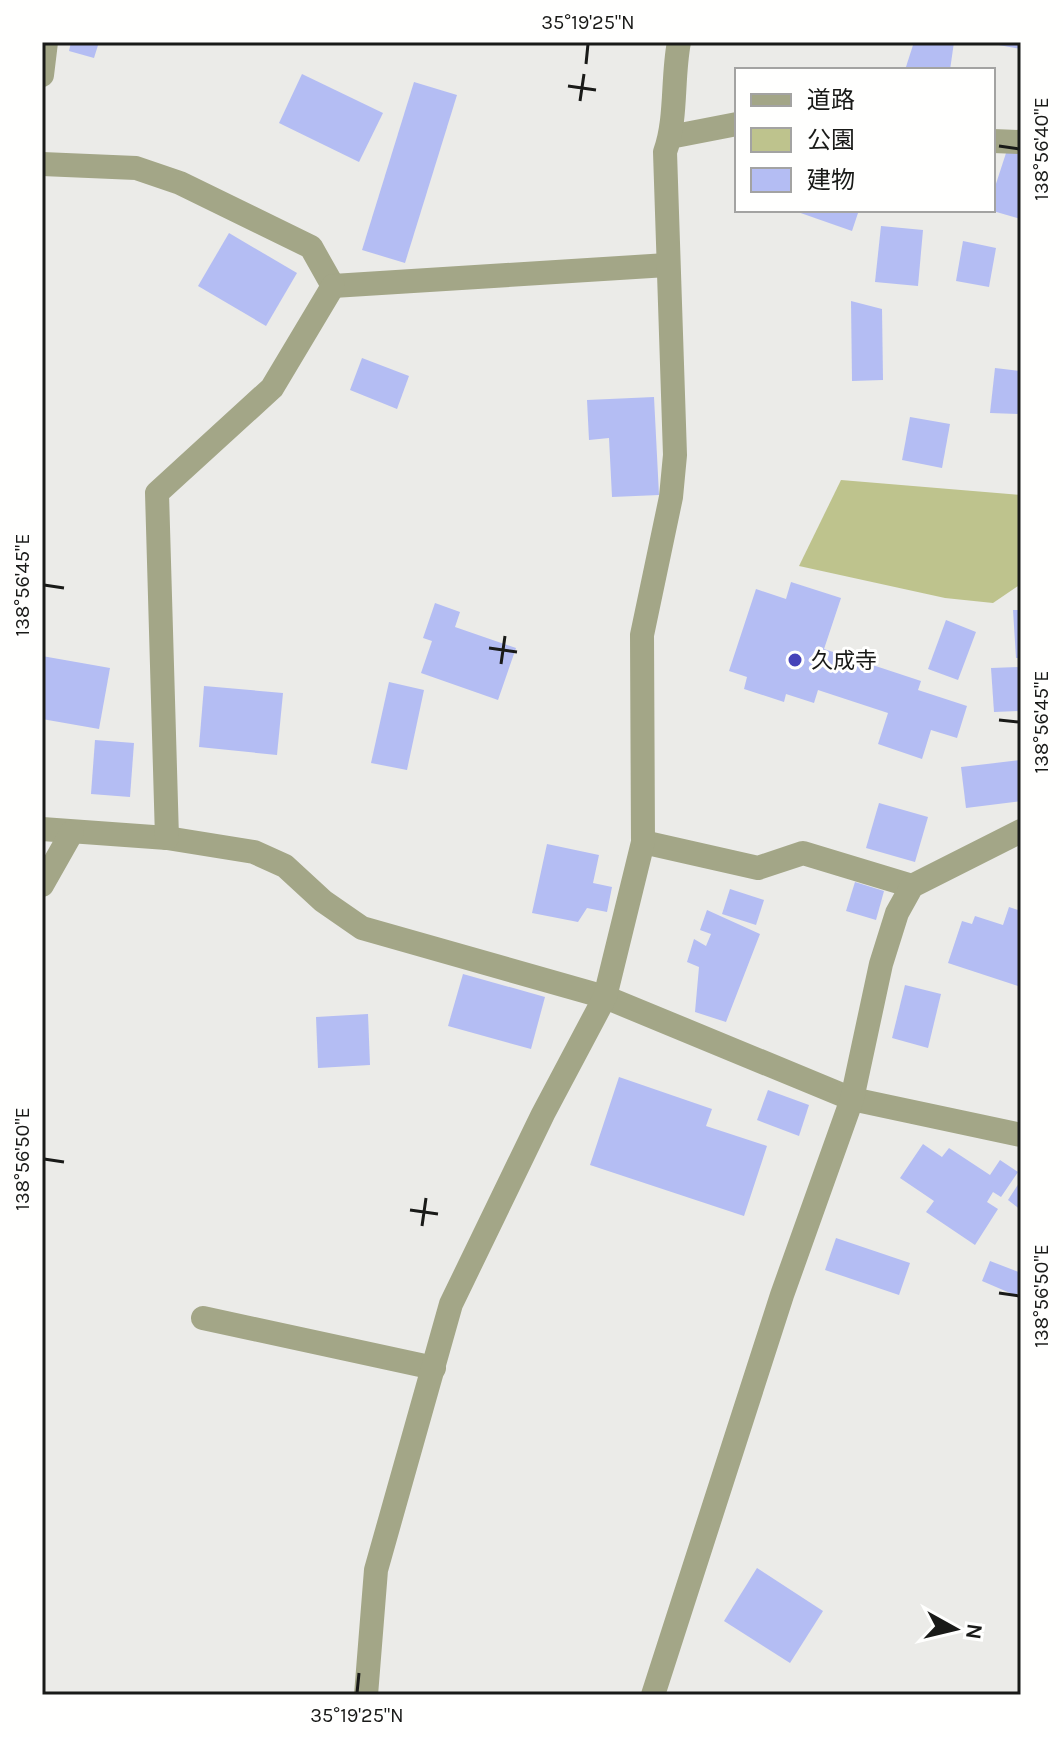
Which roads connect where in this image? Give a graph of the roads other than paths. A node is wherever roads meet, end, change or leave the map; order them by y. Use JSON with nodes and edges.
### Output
{"nodes":[{"id":1,"x":46,"y":42,"type":"edge"},
{"id":2,"x":679,"y":42,"type":"edge"},
{"id":3,"x":42,"y":75,"type":"edge"},
{"id":4,"x":735,"y":124,"type":"edge"},
{"id":5,"x":670,"y":137,"type":"junction"},
{"id":6,"x":995,"y":141,"type":"edge"},
{"id":7,"x":1021,"y":142,"type":"edge"},
{"id":8,"x":42,"y":164,"type":"edge"},
{"id":9,"x":667,"y":265,"type":"junction"},
{"id":10,"x":333,"y":286,"type":"junction"},
{"id":11,"x":42,"y":829,"type":"edge"},
{"id":12,"x":1021,"y":831,"type":"edge"},
{"id":13,"x":72,"y":832,"type":"junction"},
{"id":14,"x":167,"y":838,"type":"junction"},
{"id":15,"x":643,"y":842,"type":"junction"},
{"id":16,"x":42,"y":885,"type":"edge"},
{"id":17,"x":912,"y":886,"type":"junction"},
{"id":18,"x":605,"y":997,"type":"junction"},
{"id":19,"x":852,"y":1099,"type":"junction"},
{"id":20,"x":1021,"y":1135,"type":"edge"},
{"id":21,"x":203,"y":1318,"type":"dead end"},
{"id":22,"x":434,"y":1368,"type":"junction"},
{"id":23,"x":366,"y":1695,"type":"edge"},
{"id":24,"x":653,"y":1695,"type":"edge"}],
"edges":[{"from":1,"to":3,"type":"street"},
{"from":2,"to":5,"type":"street"},
{"from":4,"to":5,"type":"street"},
{"from":5,"to":9,"type":"street"},
{"from":6,"to":7,"type":"street"},
{"from":8,"to":10,"type":"street"},
{"from":9,"to":10,"type":"street"},
{"from":9,"to":15,"type":"street"},
{"from":10,"to":14,"type":"street"},
{"from":11,"to":13,"type":"street"},
{"from":12,"to":17,"type":"street"},
{"from":13,"to":14,"type":"street"},
{"from":13,"to":16,"type":"street"},
{"from":14,"to":18,"type":"street"},
{"from":15,"to":17,"type":"street"},
{"from":15,"to":18,"type":"street"},
{"from":17,"to":19,"type":"street"},
{"from":18,"to":19,"type":"street"},
{"from":18,"to":22,"type":"street"},
{"from":19,"to":20,"type":"street"},
{"from":19,"to":24,"type":"street"},
{"from":21,"to":22,"type":"street"},
{"from":22,"to":23,"type":"street"}]}
